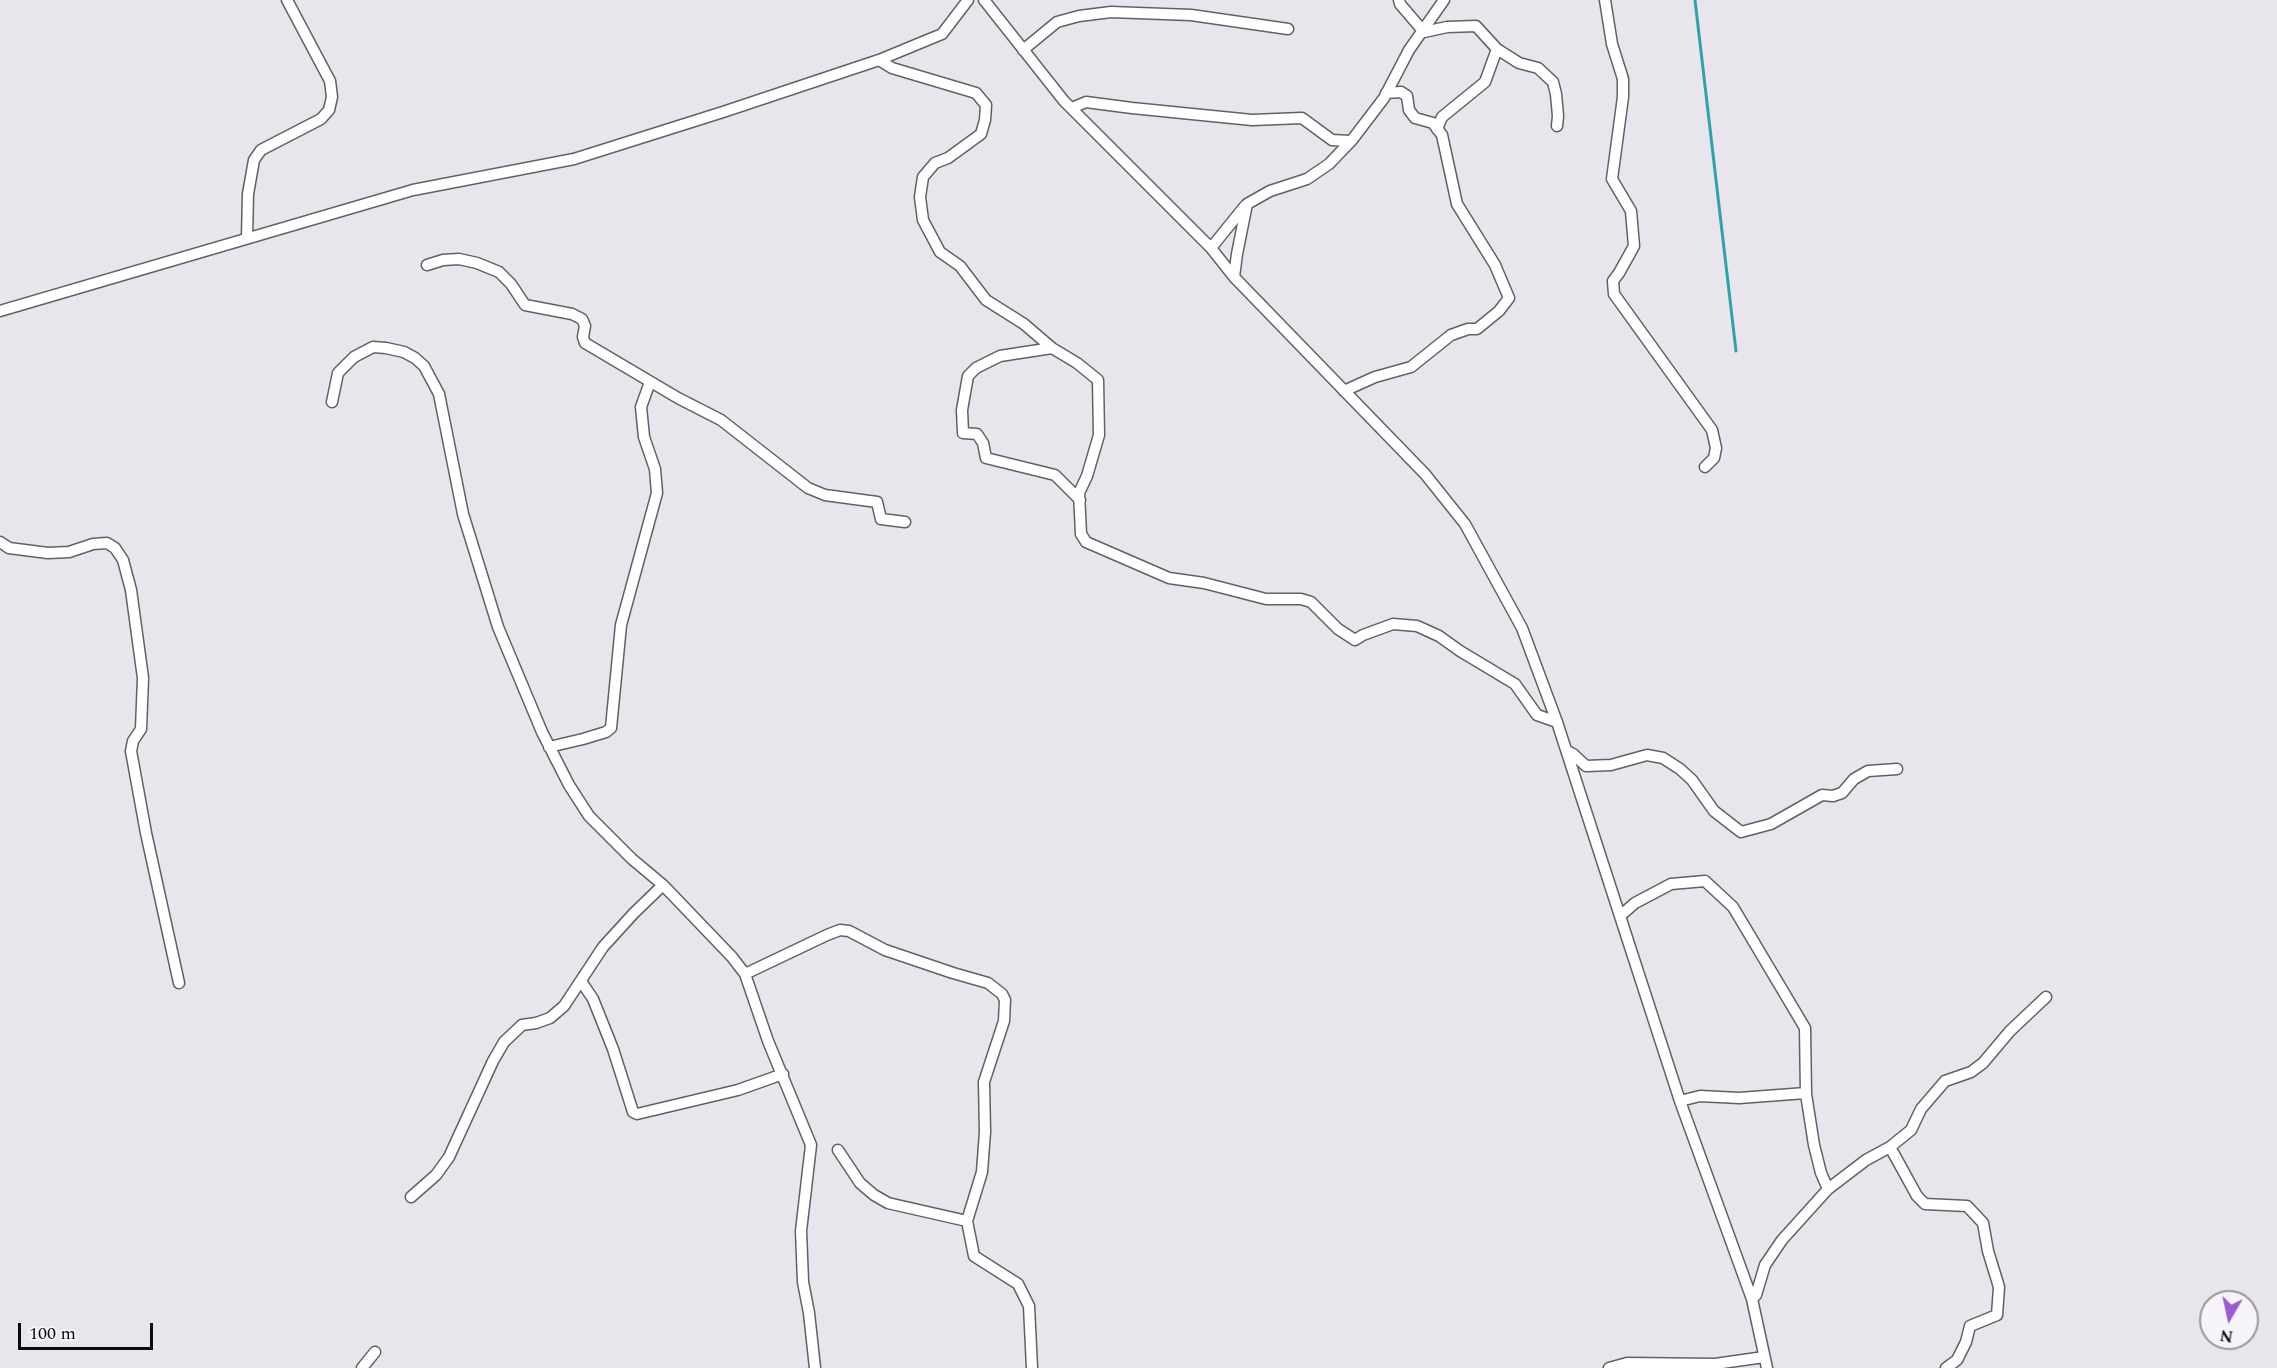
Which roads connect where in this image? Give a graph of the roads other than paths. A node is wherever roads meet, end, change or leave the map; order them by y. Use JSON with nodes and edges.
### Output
{"nodes":[{"id":1,"x":287,"y":0,"type":"edge"},
{"id":2,"x":968,"y":0,"type":"edge"},
{"id":3,"x":984,"y":0,"type":"edge"},
{"id":4,"x":1399,"y":0,"type":"edge"},
{"id":5,"x":1444,"y":0,"type":"edge"},
{"id":6,"x":1605,"y":0,"type":"edge"},
{"id":7,"x":1288,"y":29,"type":"dead end"},
{"id":8,"x":1424,"y":32,"type":"junction"},
{"id":9,"x":1497,"y":49,"type":"junction"},
{"id":10,"x":1023,"y":50,"type":"junction"},
{"id":11,"x":879,"y":60,"type":"junction"},
{"id":12,"x":1386,"y":93,"type":"junction"},
{"id":13,"x":1072,"y":108,"type":"junction"},
{"id":14,"x":1557,"y":126,"type":"dead end"},
{"id":15,"x":1437,"y":129,"type":"junction"},
{"id":16,"x":1350,"y":141,"type":"junction"},
{"id":17,"x":1247,"y":204,"type":"junction"},
{"id":18,"x":247,"y":237,"type":"junction"},
{"id":19,"x":1211,"y":248,"type":"junction"},
{"id":20,"x":427,"y":265,"type":"dead end"},
{"id":21,"x":1234,"y":277,"type":"junction"},
{"id":22,"x":0,"y":311,"type":"edge"},
{"id":23,"x":1052,"y":348,"type":"junction"},
{"id":24,"x":650,"y":382,"type":"junction"},
{"id":25,"x":1344,"y":391,"type":"junction"},
{"id":26,"x":332,"y":402,"type":"dead end"},
{"id":27,"x":1705,"y":467,"type":"dead end"},
{"id":28,"x":1080,"y":500,"type":"junction"},
{"id":29,"x":904,"y":522,"type":"dead end"},
{"id":30,"x":0,"y":542,"type":"edge"},
{"id":31,"x":1557,"y":722,"type":"junction"},
{"id":32,"x":549,"y":747,"type":"junction"},
{"id":33,"x":1567,"y":751,"type":"junction"},
{"id":34,"x":1897,"y":769,"type":"dead end"},
{"id":35,"x":663,"y":885,"type":"junction"},
{"id":36,"x":1620,"y":916,"type":"junction"},
{"id":37,"x":745,"y":974,"type":"junction"},
{"id":38,"x":581,"y":981,"type":"junction"},
{"id":39,"x":178,"y":983,"type":"dead end"},
{"id":40,"x":2046,"y":997,"type":"dead end"},
{"id":41,"x":783,"y":1074,"type":"junction"},
{"id":42,"x":1806,"y":1093,"type":"junction"},
{"id":43,"x":1680,"y":1101,"type":"junction"},
{"id":44,"x":1890,"y":1147,"type":"junction"},
{"id":45,"x":838,"y":1150,"type":"dead end"},
{"id":46,"x":1828,"y":1190,"type":"junction"},
{"id":47,"x":411,"y":1197,"type":"dead end"},
{"id":48,"x":967,"y":1221,"type":"junction"},
{"id":49,"x":1752,"y":1299,"type":"junction"},
{"id":50,"x":375,"y":1352,"type":"dead end"},
{"id":51,"x":1765,"y":1362,"type":"edge"},
{"id":52,"x":362,"y":1368,"type":"edge"},
{"id":53,"x":815,"y":1368,"type":"edge"},
{"id":54,"x":1032,"y":1368,"type":"edge"},
{"id":55,"x":1609,"y":1368,"type":"edge"},
{"id":56,"x":1946,"y":1368,"type":"edge"}],
"edges":[{"from":1,"to":18,"type":"street"},
{"from":2,"to":11,"type":"street"},
{"from":3,"to":10,"type":"street"},
{"from":4,"to":8,"type":"street"},
{"from":5,"to":8,"type":"street"},
{"from":6,"to":27,"type":"street"},
{"from":7,"to":10,"type":"street"},
{"from":8,"to":9,"type":"street"},
{"from":8,"to":12,"type":"street"},
{"from":9,"to":14,"type":"street"},
{"from":9,"to":15,"type":"street"},
{"from":10,"to":13,"type":"street"},
{"from":11,"to":18,"type":"street"},
{"from":11,"to":23,"type":"street"},
{"from":12,"to":15,"type":"street"},
{"from":12,"to":16,"type":"street"},
{"from":13,"to":16,"type":"street"},
{"from":13,"to":19,"type":"street"},
{"from":15,"to":25,"type":"street"},
{"from":16,"to":17,"type":"street"},
{"from":17,"to":19,"type":"street"},
{"from":17,"to":21,"type":"street"},
{"from":18,"to":22,"type":"street"},
{"from":19,"to":21,"type":"street"},
{"from":20,"to":24,"type":"street"},
{"from":21,"to":25,"type":"street"},
{"from":23,"to":28,"type":"street"},
{"from":23,"to":28,"type":"street"},
{"from":24,"to":29,"type":"street"},
{"from":24,"to":32,"type":"street"},
{"from":25,"to":31,"type":"street"},
{"from":26,"to":32,"type":"street"},
{"from":28,"to":31,"type":"street"},
{"from":30,"to":39,"type":"street"},
{"from":31,"to":33,"type":"street"},
{"from":32,"to":35,"type":"street"},
{"from":33,"to":34,"type":"street"},
{"from":33,"to":36,"type":"street"},
{"from":35,"to":37,"type":"street"},
{"from":35,"to":38,"type":"street"},
{"from":36,"to":42,"type":"street"},
{"from":36,"to":43,"type":"street"},
{"from":37,"to":41,"type":"street"},
{"from":37,"to":48,"type":"street"},
{"from":38,"to":41,"type":"street"},
{"from":38,"to":47,"type":"street"},
{"from":40,"to":44,"type":"street"},
{"from":41,"to":53,"type":"street"},
{"from":42,"to":43,"type":"street"},
{"from":42,"to":46,"type":"street"},
{"from":43,"to":49,"type":"street"},
{"from":44,"to":46,"type":"street"},
{"from":44,"to":56,"type":"street"},
{"from":45,"to":48,"type":"street"},
{"from":46,"to":49,"type":"street"},
{"from":48,"to":54,"type":"street"},
{"from":49,"to":51,"type":"street"},
{"from":50,"to":52,"type":"street"},
{"from":51,"to":55,"type":"street"}]}
